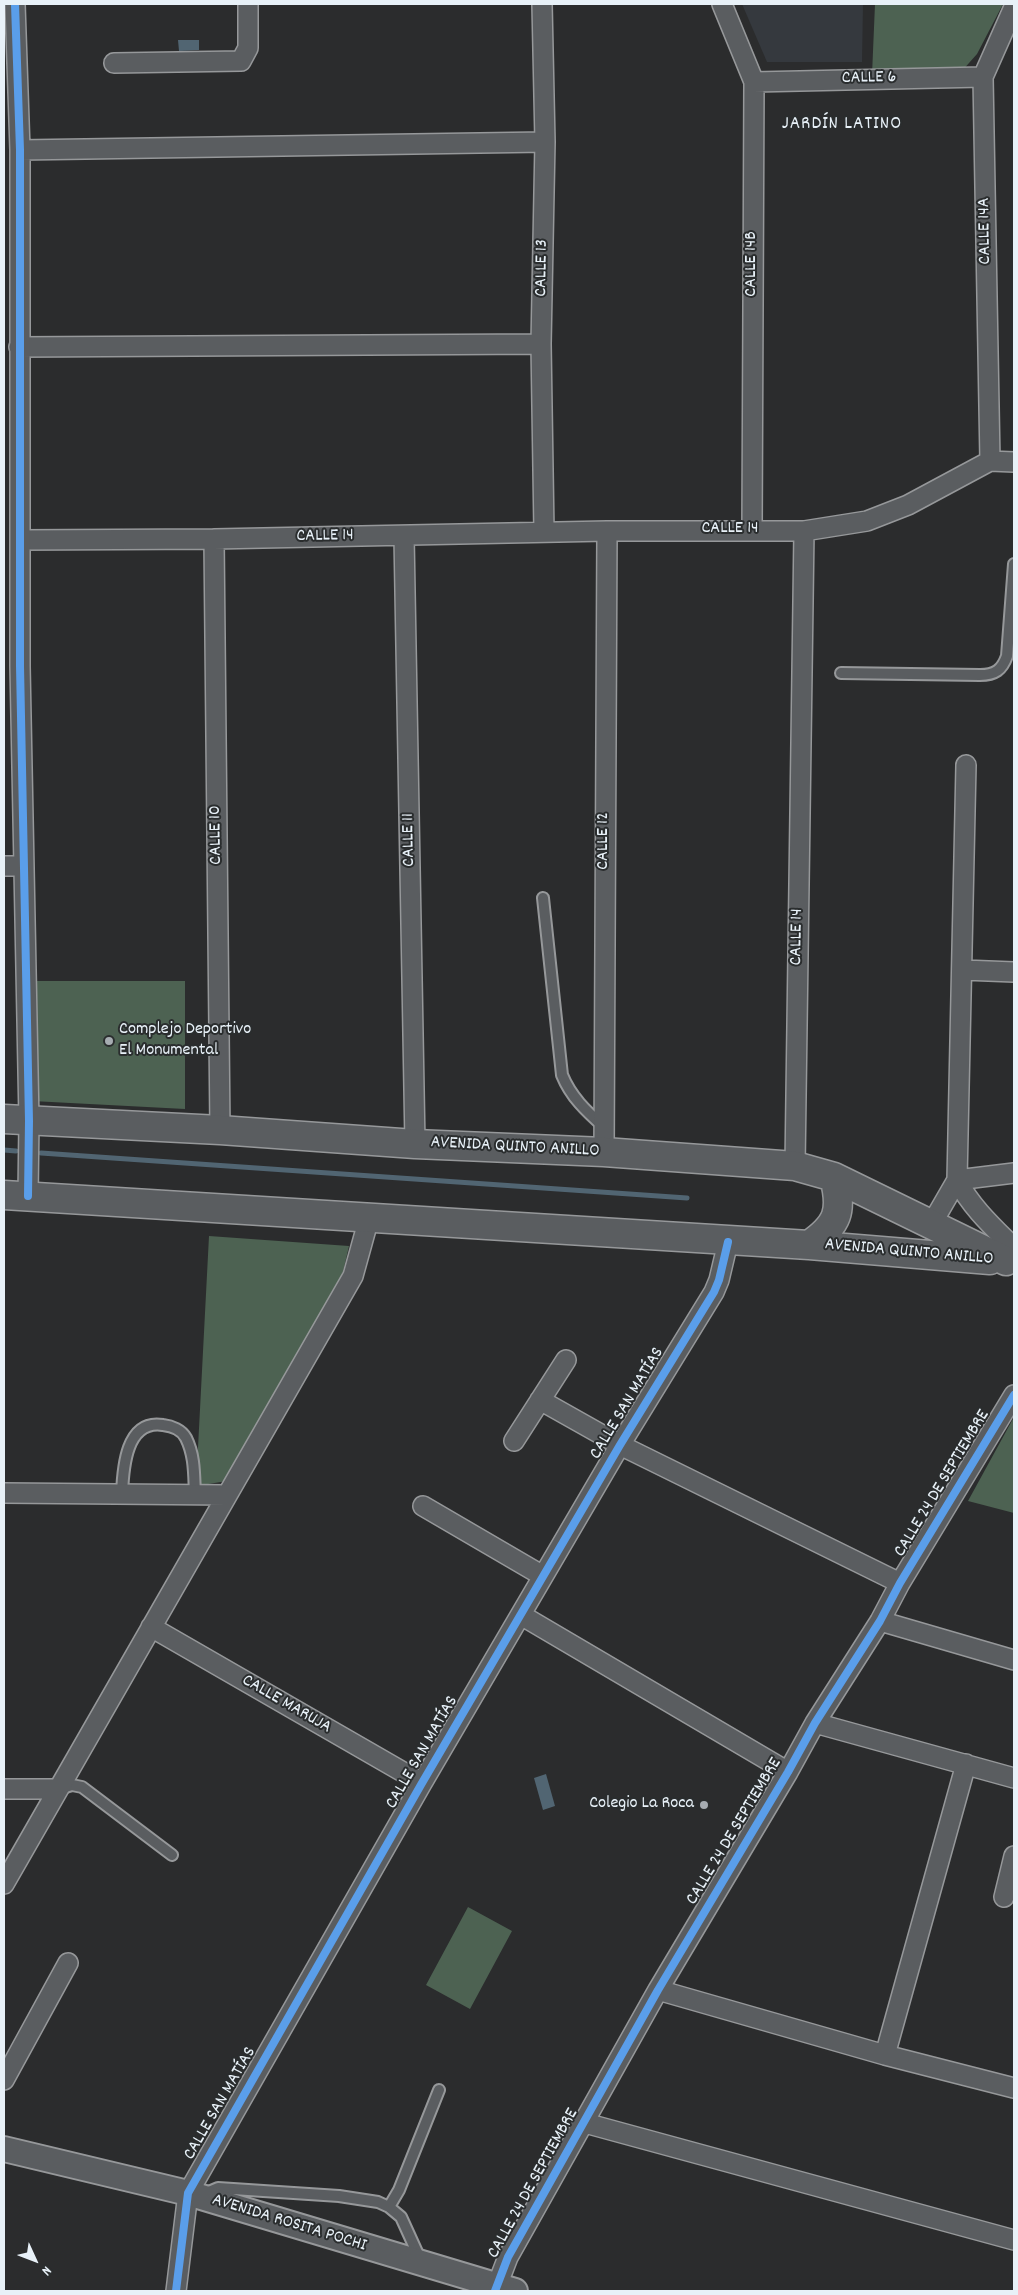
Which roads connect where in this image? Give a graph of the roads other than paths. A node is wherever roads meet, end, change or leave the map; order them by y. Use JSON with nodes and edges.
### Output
{"nodes":[{"id":1,"x":15,"y":4,"type":"edge"},
{"id":2,"x":248,"y":4,"type":"edge"},
{"id":3,"x":542,"y":4,"type":"edge"},
{"id":4,"x":722,"y":4,"type":"edge"},
{"id":5,"x":1014,"y":7,"type":"edge"},
{"id":6,"x":114,"y":63,"type":"dead end"},
{"id":7,"x":983,"y":77,"type":"junction"},
{"id":8,"x":754,"y":82,"type":"junction"},
{"id":9,"x":545,"y":142,"type":"junction"},
{"id":10,"x":20,"y":150,"type":"junction"},
{"id":11,"x":541,"y":344,"type":"junction"},
{"id":12,"x":19,"y":347,"type":"junction"},
{"id":13,"x":990,"y":461,"type":"junction"},
{"id":14,"x":1014,"y":462,"type":"edge"},
{"id":15,"x":752,"y":530,"type":"junction"},
{"id":16,"x":607,"y":531,"type":"junction"},
{"id":17,"x":804,"y":531,"type":"junction"},
{"id":18,"x":544,"y":532,"type":"junction"},
{"id":19,"x":404,"y":536,"type":"junction"},
{"id":20,"x":21,"y":540,"type":"junction"},
{"id":21,"x":214,"y":540,"type":"junction"},
{"id":22,"x":1014,"y":564,"type":"edge"},
{"id":23,"x":12,"y":666,"type":"edge"},
{"id":24,"x":841,"y":674,"type":"dead end"},
{"id":25,"x":966,"y":765,"type":"dead end"},
{"id":26,"x":4,"y":866,"type":"edge"},
{"id":27,"x":23,"y":866,"type":"junction"},
{"id":28,"x":544,"y":898,"type":"dead end"},
{"id":29,"x":963,"y":970,"type":"junction"},
{"id":30,"x":1014,"y":972,"type":"edge"},
{"id":31,"x":16,"y":1120,"type":"edge"},
{"id":32,"x":220,"y":1130,"type":"junction"},
{"id":33,"x":604,"y":1140,"type":"junction"},
{"id":34,"x":415,"y":1144,"type":"junction"},
{"id":35,"x":795,"y":1166,"type":"junction"},
{"id":36,"x":1014,"y":1173,"type":"edge"},
{"id":37,"x":834,"y":1177,"type":"junction"},
{"id":38,"x":957,"y":1180,"type":"junction"},
{"id":39,"x":16,"y":1196,"type":"edge"},
{"id":40,"x":369,"y":1218,"type":"junction"},
{"id":41,"x":930,"y":1225,"type":"junction"},
{"id":42,"x":728,"y":1242,"type":"junction"},
{"id":43,"x":809,"y":1245,"type":"junction"},
{"id":44,"x":1011,"y":1257,"type":"edge"},
{"id":45,"x":566,"y":1360,"type":"dead end"},
{"id":46,"x":1014,"y":1395,"type":"edge"},
{"id":47,"x":540,"y":1400,"type":"junction"},
{"id":48,"x":514,"y":1441,"type":"dead end"},
{"id":49,"x":620,"y":1445,"type":"junction"},
{"id":50,"x":4,"y":1493,"type":"edge"},
{"id":51,"x":122,"y":1494,"type":"junction"},
{"id":52,"x":194,"y":1495,"type":"junction"},
{"id":53,"x":227,"y":1495,"type":"junction"},
{"id":54,"x":423,"y":1506,"type":"dead end"},
{"id":55,"x":544,"y":1576,"type":"junction"},
{"id":56,"x":900,"y":1583,"type":"junction"},
{"id":57,"x":521,"y":1615,"type":"junction"},
{"id":58,"x":880,"y":1621,"type":"junction"},
{"id":59,"x":151,"y":1627,"type":"junction"},
{"id":60,"x":1014,"y":1660,"type":"edge"},
{"id":61,"x":815,"y":1723,"type":"junction"},
{"id":62,"x":966,"y":1764,"type":"junction"},
{"id":63,"x":788,"y":1772,"type":"junction"},
{"id":64,"x":1014,"y":1778,"type":"edge"},
{"id":65,"x":422,"y":1783,"type":"junction"},
{"id":66,"x":4,"y":1789,"type":"edge"},
{"id":67,"x":57,"y":1789,"type":"junction"},
{"id":68,"x":172,"y":1855,"type":"dead end"},
{"id":69,"x":1014,"y":1856,"type":"edge"},
{"id":70,"x":4,"y":1884,"type":"edge"},
{"id":71,"x":1004,"y":1897,"type":"dead end"},
{"id":72,"x":68,"y":1963,"type":"dead end"},
{"id":73,"x":658,"y":1990,"type":"junction"},
{"id":74,"x":885,"y":2055,"type":"junction"},
{"id":75,"x":4,"y":2080,"type":"edge"},
{"id":76,"x":1014,"y":2088,"type":"edge"},
{"id":77,"x":439,"y":2090,"type":"dead end"},
{"id":78,"x":585,"y":2123,"type":"junction"},
{"id":79,"x":4,"y":2149,"type":"edge"},
{"id":80,"x":193,"y":2195,"type":"junction"},
{"id":81,"x":390,"y":2207,"type":"junction"},
{"id":82,"x":1014,"y":2240,"type":"edge"},
{"id":83,"x":422,"y":2264,"type":"junction"},
{"id":84,"x":502,"y":2289,"type":"edge"},
{"id":85,"x":176,"y":2291,"type":"edge"}],
"edges":[{"from":1,"to":10,"type":"street"},
{"from":2,"to":6,"type":"street"},
{"from":3,"to":9,"type":"street","name":"CALLE 13"},
{"from":4,"to":8,"type":"street","name":"CALLE 14B"},
{"from":5,"to":7,"type":"street","name":"CALLE 14A"},
{"from":7,"to":8,"type":"street","name":"CALLE 6"},
{"from":7,"to":13,"type":"street","name":"CALLE 14A"},
{"from":8,"to":15,"type":"street","name":"CALLE 14B"},
{"from":9,"to":10,"type":"street"},
{"from":9,"to":11,"type":"street","name":"CALLE 13"},
{"from":10,"to":12,"type":"street"},
{"from":11,"to":12,"type":"street"},
{"from":11,"to":18,"type":"street","name":"CALLE 13"},
{"from":12,"to":20,"type":"street"},
{"from":13,"to":14,"type":"street"},
{"from":13,"to":17,"type":"street"},
{"from":15,"to":16,"type":"street","name":"CALLE 14"},
{"from":15,"to":17,"type":"street","name":"CALLE 14"},
{"from":16,"to":18,"type":"street","name":"CALLE 14"},
{"from":16,"to":33,"type":"street","name":"CALLE 12"},
{"from":17,"to":35,"type":"street","name":"CALLE 14"},
{"from":18,"to":19,"type":"street","name":"CALLE 14"},
{"from":19,"to":21,"type":"street","name":"CALLE 14"},
{"from":19,"to":34,"type":"street","name":"CALLE 11"},
{"from":20,"to":21,"type":"street","name":"CALLE 14"},
{"from":20,"to":23,"type":"street"},
{"from":21,"to":32,"type":"street","name":"CALLE 10"},
{"from":22,"to":24,"type":"lane"},
{"from":23,"to":27,"type":"street"},
{"from":25,"to":29,"type":"street"},
{"from":26,"to":27,"type":"street"},
{"from":27,"to":31,"type":"street"},
{"from":28,"to":33,"type":"lane"},
{"from":29,"to":30,"type":"street"},
{"from":29,"to":38,"type":"street"},
{"from":31,"to":32,"type":"main road","name":"AVENIDA QUINTO ANILLO"},
{"from":31,"to":39,"type":"street"},
{"from":32,"to":34,"type":"main road","name":"AVENIDA QUINTO ANILLO"},
{"from":33,"to":34,"type":"main road","name":"AVENIDA QUINTO ANILLO"},
{"from":33,"to":35,"type":"main road","name":"AVENIDA QUINTO ANILLO"},
{"from":35,"to":37,"type":"main road","name":"AVENIDA QUINTO ANILLO"},
{"from":36,"to":38,"type":"street"},
{"from":37,"to":41,"type":"main road","name":"AVENIDA QUINTO ANILLO"},
{"from":37,"to":43,"type":"main road"},
{"from":38,"to":41,"type":"street"},
{"from":38,"to":44,"type":"street"},
{"from":39,"to":40,"type":"main road","name":"AVENIDA QUINTO ANILLO"},
{"from":40,"to":42,"type":"main road","name":"AVENIDA QUINTO ANILLO"},
{"from":40,"to":53,"type":"street"},
{"from":41,"to":44,"type":"main road","name":"AVENIDA QUINTO ANILLO"},
{"from":42,"to":43,"type":"main road","name":"AVENIDA QUINTO ANILLO"},
{"from":42,"to":49,"type":"street","name":"CALLE SAN MATÍAS"},
{"from":43,"to":44,"type":"main road","name":"AVENIDA QUINTO ANILLO"},
{"from":45,"to":47,"type":"street"},
{"from":46,"to":56,"type":"street","name":"CALLE 24 DE SEPTIEMBRE"},
{"from":47,"to":48,"type":"street"},
{"from":47,"to":49,"type":"street"},
{"from":49,"to":55,"type":"street","name":"CALLE SAN MATÍAS"},
{"from":49,"to":56,"type":"street"},
{"from":50,"to":51,"type":"street"},
{"from":51,"to":52,"type":"street"},
{"from":51,"to":52,"type":"lane"},
{"from":52,"to":53,"type":"street"},
{"from":53,"to":59,"type":"street"},
{"from":54,"to":55,"type":"street"},
{"from":55,"to":57,"type":"street","name":"CALLE SAN MATÍAS"},
{"from":56,"to":58,"type":"street","name":"CALLE 24 DE SEPTIEMBRE"},
{"from":57,"to":63,"type":"street"},
{"from":57,"to":65,"type":"street","name":"CALLE SAN MATÍAS"},
{"from":58,"to":60,"type":"street"},
{"from":58,"to":61,"type":"street","name":"CALLE 24 DE SEPTIEMBRE"},
{"from":59,"to":65,"type":"street","name":"CALLE MARUJA"},
{"from":59,"to":67,"type":"street"},
{"from":61,"to":62,"type":"street"},
{"from":61,"to":63,"type":"street","name":"CALLE 24 DE SEPTIEMBRE"},
{"from":62,"to":64,"type":"street"},
{"from":62,"to":74,"type":"street"},
{"from":63,"to":73,"type":"street","name":"CALLE 24 DE SEPTIEMBRE"},
{"from":65,"to":80,"type":"street","name":"CALLE SAN MATÍAS"},
{"from":66,"to":67,"type":"street"},
{"from":67,"to":68,"type":"lane"},
{"from":67,"to":70,"type":"street"},
{"from":69,"to":71,"type":"street"},
{"from":72,"to":75,"type":"street"},
{"from":73,"to":74,"type":"street"},
{"from":73,"to":78,"type":"street","name":"CALLE 24 DE SEPTIEMBRE"},
{"from":74,"to":76,"type":"street"},
{"from":77,"to":81,"type":"lane"},
{"from":78,"to":82,"type":"street"},
{"from":78,"to":84,"type":"street","name":"CALLE 24 DE SEPTIEMBRE"},
{"from":79,"to":80,"type":"street","name":"AVENIDA ROSITA POCHI"},
{"from":80,"to":81,"type":"lane"},
{"from":80,"to":83,"type":"street","name":"AVENIDA ROSITA POCHI"},
{"from":80,"to":85,"type":"street","name":"CALLE SAN MATÍAS"},
{"from":81,"to":83,"type":"lane"},
{"from":83,"to":84,"type":"street","name":"AVENIDA ROSITA POCHI"}]}
